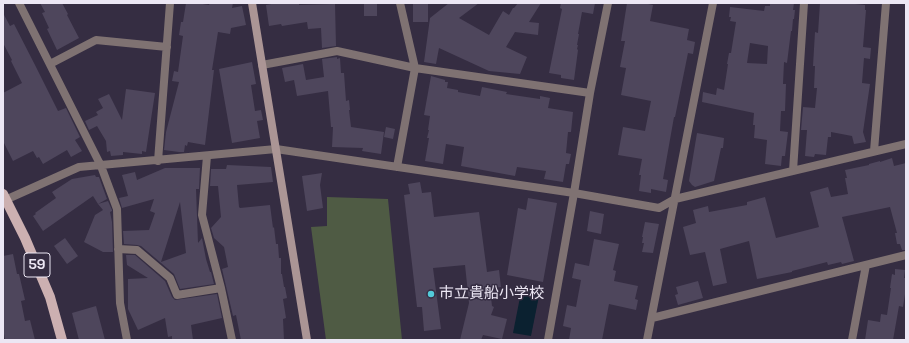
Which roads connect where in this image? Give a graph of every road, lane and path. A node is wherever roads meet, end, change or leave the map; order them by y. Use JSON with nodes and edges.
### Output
{"nodes":[{"id":1,"x":19,"y":3,"type":"edge"},
{"id":2,"x":170,"y":3,"type":"edge"},
{"id":3,"x":252,"y":3,"type":"edge"},
{"id":4,"x":400,"y":3,"type":"edge"},
{"id":5,"x":608,"y":3,"type":"edge"},
{"id":6,"x":713,"y":3,"type":"edge"},
{"id":7,"x":804,"y":3,"type":"edge"},
{"id":8,"x":886,"y":3,"type":"edge"},
{"id":9,"x":167,"y":47,"type":"junction"},
{"id":10,"x":50,"y":64,"type":"junction"},
{"id":11,"x":262,"y":65,"type":"junction"},
{"id":12,"x":415,"y":68,"type":"junction"},
{"id":13,"x":590,"y":93,"type":"junction"},
{"id":14,"x":906,"y":144,"type":"edge"},
{"id":15,"x":276,"y":150,"type":"junction"},
{"id":16,"x":874,"y":151,"type":"junction"},
{"id":17,"x":207,"y":156,"type":"junction"},
{"id":18,"x":158,"y":161,"type":"junction"},
{"id":19,"x":101,"y":166,"type":"junction"},
{"id":20,"x":397,"y":167,"type":"junction"},
{"id":21,"x":793,"y":171,"type":"junction"},
{"id":22,"x":574,"y":193,"type":"junction"},
{"id":23,"x":4,"y":199,"type":"edge"},
{"id":24,"x":675,"y":199,"type":"junction"},
{"id":25,"x":118,"y":249,"type":"junction"},
{"id":26,"x":906,"y":255,"type":"edge"},
{"id":27,"x":866,"y":265,"type":"junction"},
{"id":28,"x":221,"y":288,"type":"junction"},
{"id":29,"x":652,"y":318,"type":"junction"},
{"id":30,"x":62,"y":340,"type":"edge"},
{"id":31,"x":127,"y":340,"type":"edge"},
{"id":32,"x":232,"y":340,"type":"edge"},
{"id":33,"x":307,"y":340,"type":"edge"},
{"id":34,"x":548,"y":340,"type":"edge"},
{"id":35,"x":648,"y":340,"type":"edge"},
{"id":36,"x":852,"y":340,"type":"edge"}],
"edges":[{"from":1,"to":10,"type":"street"},
{"from":2,"to":9,"type":"street"},
{"from":3,"to":11,"type":"street"},
{"from":4,"to":12,"type":"street"},
{"from":5,"to":13,"type":"street"},
{"from":6,"to":24,"type":"street"},
{"from":7,"to":21,"type":"street"},
{"from":8,"to":16,"type":"street"},
{"from":9,"to":10,"type":"street"},
{"from":9,"to":18,"type":"street"},
{"from":10,"to":19,"type":"street"},
{"from":11,"to":12,"type":"street"},
{"from":11,"to":15,"type":"street"},
{"from":12,"to":13,"type":"street"},
{"from":12,"to":20,"type":"street"},
{"from":13,"to":22,"type":"street"},
{"from":14,"to":16,"type":"street"},
{"from":15,"to":17,"type":"street"},
{"from":15,"to":20,"type":"street"},
{"from":15,"to":33,"type":"street"},
{"from":16,"to":21,"type":"street"},
{"from":17,"to":18,"type":"street"},
{"from":17,"to":28,"type":"street"},
{"from":18,"to":19,"type":"street"},
{"from":19,"to":23,"type":"street"},
{"from":19,"to":25,"type":"street"},
{"from":20,"to":22,"type":"street"},
{"from":21,"to":24,"type":"street"},
{"from":22,"to":24,"type":"street"},
{"from":22,"to":34,"type":"street"},
{"from":23,"to":30,"type":"main road","number":"59"},
{"from":24,"to":29,"type":"street"},
{"from":25,"to":28,"type":"street"},
{"from":25,"to":31,"type":"street"},
{"from":26,"to":27,"type":"street"},
{"from":27,"to":29,"type":"street"},
{"from":27,"to":36,"type":"street"},
{"from":28,"to":32,"type":"street"},
{"from":29,"to":35,"type":"street"}]}
